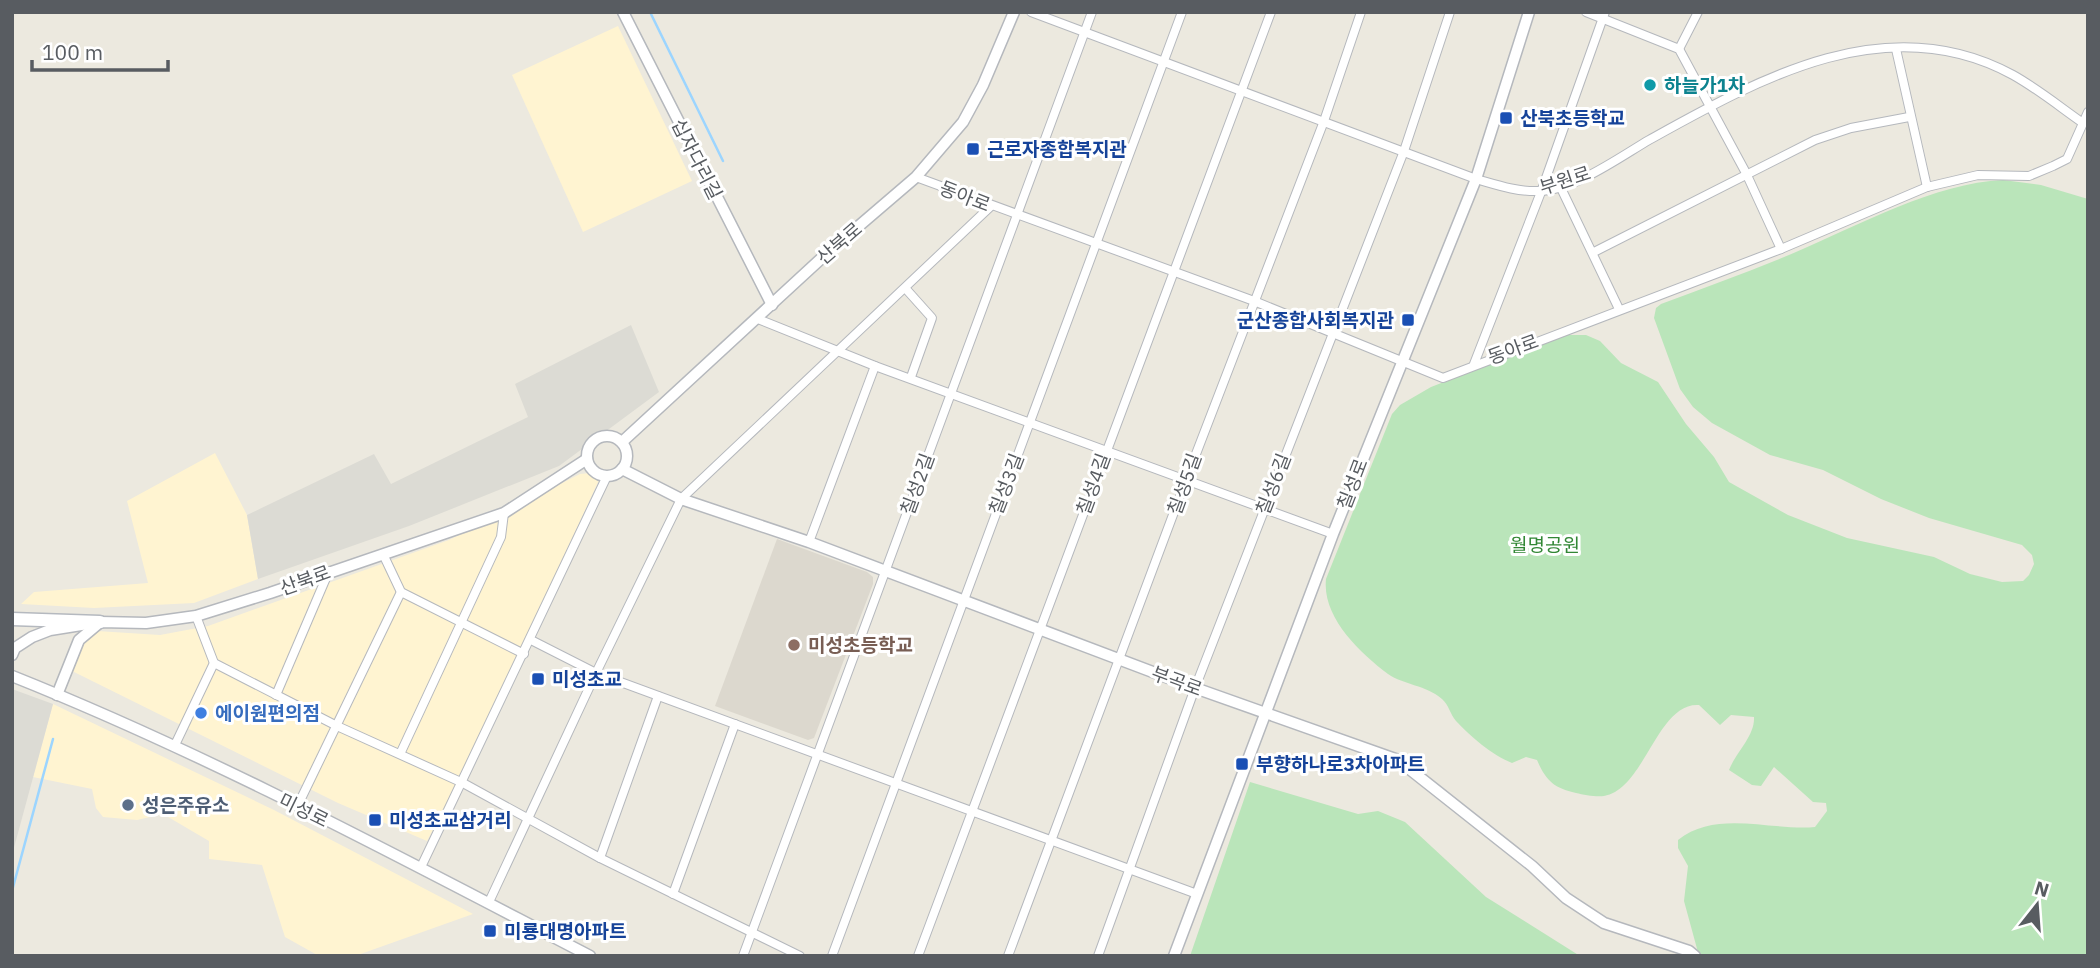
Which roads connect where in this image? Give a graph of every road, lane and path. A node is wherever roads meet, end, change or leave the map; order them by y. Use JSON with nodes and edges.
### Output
{"nodes":[{"id":1,"x":623,"y":12,"type":"edge"},
{"id":2,"x":1014,"y":12,"type":"edge"},
{"id":3,"x":1031,"y":12,"type":"edge"},
{"id":4,"x":1092,"y":12,"type":"edge"},
{"id":5,"x":1182,"y":12,"type":"edge"},
{"id":6,"x":1270,"y":12,"type":"edge"},
{"id":7,"x":1362,"y":12,"type":"edge"},
{"id":8,"x":1450,"y":12,"type":"edge"},
{"id":9,"x":1529,"y":12,"type":"edge"},
{"id":10,"x":1586,"y":12,"type":"edge"},
{"id":11,"x":1698,"y":12,"type":"edge"},
{"id":12,"x":1604,"y":15,"type":"edge"},
{"id":13,"x":1085,"y":32,"type":"junction"},
{"id":14,"x":1679,"y":49,"type":"junction"},
{"id":15,"x":1896,"y":49,"type":"junction"},
{"id":16,"x":1164,"y":62,"type":"junction"},
{"id":17,"x":1242,"y":90,"type":"junction"},
{"id":18,"x":1709,"y":106,"type":"junction"},
{"id":19,"x":2088,"y":112,"type":"edge"},
{"id":20,"x":1909,"y":117,"type":"junction"},
{"id":21,"x":1324,"y":121,"type":"junction"},
{"id":22,"x":2083,"y":123,"type":"junction"},
{"id":23,"x":1404,"y":151,"type":"junction"},
{"id":24,"x":1746,"y":173,"type":"junction"},
{"id":25,"x":916,"y":177,"type":"junction"},
{"id":26,"x":1476,"y":179,"type":"junction"},
{"id":27,"x":1560,"y":186,"type":"junction"},
{"id":28,"x":1927,"y":187,"type":"junction"},
{"id":29,"x":1541,"y":192,"type":"junction"},
{"id":30,"x":991,"y":206,"type":"junction"},
{"id":31,"x":1017,"y":214,"type":"junction"},
{"id":32,"x":1094,"y":243,"type":"junction"},
{"id":33,"x":1781,"y":249,"type":"junction"},
{"id":34,"x":1594,"y":252,"type":"junction"},
{"id":35,"x":1174,"y":274,"type":"junction"},
{"id":36,"x":906,"y":289,"type":"junction"},
{"id":37,"x":1254,"y":301,"type":"junction"},
{"id":38,"x":772,"y":305,"type":"junction"},
{"id":39,"x":1619,"y":309,"type":"junction"},
{"id":40,"x":758,"y":319,"type":"junction"},
{"id":41,"x":1332,"y":332,"type":"junction"},
{"id":42,"x":835,"y":351,"type":"junction"},
{"id":43,"x":1401,"y":362,"type":"junction"},
{"id":44,"x":1474,"y":363,"type":"junction"},
{"id":45,"x":875,"y":366,"type":"junction"},
{"id":46,"x":911,"y":377,"type":"junction"},
{"id":47,"x":951,"y":392,"type":"junction"},
{"id":48,"x":1030,"y":421,"type":"junction"},
{"id":49,"x":622,"y":442,"type":"junction"},
{"id":50,"x":1106,"y":449,"type":"junction"},
{"id":51,"x":587,"y":459,"type":"junction"},
{"id":52,"x":622,"y":469,"type":"junction"},
{"id":53,"x":607,"y":475,"type":"junction"},
{"id":54,"x":1186,"y":480,"type":"junction"},
{"id":55,"x":681,"y":499,"type":"junction"},
{"id":56,"x":1264,"y":508,"type":"junction"},
{"id":57,"x":504,"y":513,"type":"junction"},
{"id":58,"x":1333,"y":534,"type":"junction"},
{"id":59,"x":809,"y":542,"type":"junction"},
{"id":60,"x":383,"y":554,"type":"junction"},
{"id":61,"x":885,"y":570,"type":"junction"},
{"id":62,"x":330,"y":571,"type":"junction"},
{"id":63,"x":401,"y":592,"type":"junction"},
{"id":64,"x":962,"y":600,"type":"junction"},
{"id":65,"x":196,"y":616,"type":"junction"},
{"id":66,"x":12,"y":619,"type":"edge"},
{"id":67,"x":460,"y":621,"type":"junction"},
{"id":68,"x":100,"y":622,"type":"junction"},
{"id":69,"x":1041,"y":629,"type":"junction"},
{"id":70,"x":531,"y":640,"type":"junction"},
{"id":71,"x":524,"y":654,"type":"junction"},
{"id":72,"x":12,"y":655,"type":"edge"},
{"id":73,"x":1120,"y":660,"type":"junction"},
{"id":74,"x":214,"y":663,"type":"junction"},
{"id":75,"x":596,"y":673,"type":"junction"},
{"id":76,"x":12,"y":676,"type":"edge"},
{"id":77,"x":1195,"y":688,"type":"junction"},
{"id":78,"x":58,"y":695,"type":"junction"},
{"id":79,"x":276,"y":695,"type":"junction"},
{"id":80,"x":658,"y":696,"type":"junction"},
{"id":81,"x":1265,"y":713,"type":"junction"},
{"id":82,"x":735,"y":724,"type":"junction"},
{"id":83,"x":337,"y":726,"type":"junction"},
{"id":84,"x":174,"y":747,"type":"junction"},
{"id":85,"x":401,"y":752,"type":"junction"},
{"id":86,"x":817,"y":755,"type":"junction"},
{"id":87,"x":463,"y":783,"type":"junction"},
{"id":88,"x":895,"y":783,"type":"junction"},
{"id":89,"x":297,"y":807,"type":"junction"},
{"id":90,"x":973,"y":812,"type":"junction"},
{"id":91,"x":530,"y":817,"type":"junction"},
{"id":92,"x":1051,"y":841,"type":"junction"},
{"id":93,"x":600,"y":858,"type":"junction"},
{"id":94,"x":421,"y":867,"type":"junction"},
{"id":95,"x":1130,"y":870,"type":"junction"},
{"id":96,"x":673,"y":894,"type":"junction"},
{"id":97,"x":1197,"y":894,"type":"junction"},
{"id":98,"x":489,"y":902,"type":"junction"},
{"id":99,"x":752,"y":932,"type":"junction"},
{"id":100,"x":589,"y":956,"type":"edge"},
{"id":101,"x":744,"y":956,"type":"edge"},
{"id":102,"x":800,"y":956,"type":"edge"},
{"id":103,"x":832,"y":956,"type":"edge"},
{"id":104,"x":918,"y":956,"type":"edge"},
{"id":105,"x":1008,"y":956,"type":"edge"},
{"id":106,"x":1098,"y":956,"type":"edge"},
{"id":107,"x":1174,"y":956,"type":"edge"},
{"id":108,"x":1695,"y":956,"type":"edge"}],
"edges":[{"from":1,"to":38,"type":"street","name":"십자다리길"},
{"from":2,"to":25,"type":"street","name":"산북로"},
{"from":3,"to":13,"type":"street","name":"부원로"},
{"from":4,"to":13,"type":"street","name":"칠성2길"},
{"from":5,"to":16,"type":"street","name":"칠성3길"},
{"from":6,"to":17,"type":"street","name":"칠성4길"},
{"from":7,"to":21,"type":"street","name":"칠성5길"},
{"from":8,"to":23,"type":"street","name":"칠성6길"},
{"from":9,"to":26,"type":"street","name":"칠성로"},
{"from":10,"to":12,"type":"street"},
{"from":11,"to":14,"type":"street"},
{"from":12,"to":14,"type":"street"},
{"from":12,"to":29,"type":"street"},
{"from":13,"to":16,"type":"street","name":"부원로"},
{"from":13,"to":31,"type":"street","name":"칠성2길"},
{"from":14,"to":18,"type":"street"},
{"from":15,"to":18,"type":"street","name":"부원로"},
{"from":15,"to":20,"type":"street"},
{"from":15,"to":22,"type":"street","name":"부원로"},
{"from":16,"to":17,"type":"street","name":"부원로"},
{"from":16,"to":32,"type":"street","name":"칠성3길"},
{"from":17,"to":21,"type":"street","name":"부원로"},
{"from":17,"to":35,"type":"street","name":"칠성4길"},
{"from":18,"to":24,"type":"street"},
{"from":18,"to":27,"type":"street","name":"부원로"},
{"from":19,"to":22,"type":"street","name":"동아로"},
{"from":20,"to":24,"type":"street"},
{"from":20,"to":28,"type":"street"},
{"from":21,"to":23,"type":"street","name":"부원로"},
{"from":21,"to":37,"type":"street","name":"칠성5길"},
{"from":22,"to":28,"type":"street","name":"동아로"},
{"from":23,"to":26,"type":"street","name":"부원로"},
{"from":23,"to":41,"type":"street","name":"칠성6길"},
{"from":24,"to":33,"type":"street"},
{"from":24,"to":34,"type":"street"},
{"from":25,"to":30,"type":"street","name":"동아로"},
{"from":25,"to":38,"type":"street","name":"산북로"},
{"from":26,"to":29,"type":"street","name":"부원로"},
{"from":26,"to":43,"type":"street","name":"칠성로"},
{"from":27,"to":29,"type":"street","name":"부원로"},
{"from":27,"to":34,"type":"street"},
{"from":28,"to":33,"type":"street","name":"동아로"},
{"from":29,"to":44,"type":"street"},
{"from":30,"to":31,"type":"street","name":"동아로"},
{"from":30,"to":36,"type":"street"},
{"from":31,"to":32,"type":"street","name":"동아로"},
{"from":31,"to":47,"type":"street","name":"칠성2길"},
{"from":32,"to":35,"type":"street","name":"동아로"},
{"from":32,"to":48,"type":"street","name":"칠성3길"},
{"from":33,"to":39,"type":"street","name":"동아로"},
{"from":34,"to":39,"type":"street"},
{"from":35,"to":37,"type":"street","name":"동아로"},
{"from":35,"to":50,"type":"street","name":"칠성4길"},
{"from":36,"to":42,"type":"street"},
{"from":36,"to":46,"type":"street"},
{"from":37,"to":41,"type":"street","name":"동아로"},
{"from":37,"to":54,"type":"street","name":"칠성5길"},
{"from":38,"to":40,"type":"street","name":"산북로"},
{"from":39,"to":44,"type":"street","name":"동아로"},
{"from":40,"to":42,"type":"street"},
{"from":40,"to":49,"type":"street","name":"산북로"},
{"from":41,"to":43,"type":"street","name":"동아로"},
{"from":41,"to":56,"type":"street","name":"칠성6길"},
{"from":42,"to":45,"type":"street"},
{"from":42,"to":55,"type":"street"},
{"from":43,"to":44,"type":"street","name":"동아로"},
{"from":43,"to":58,"type":"street","name":"칠성로"},
{"from":45,"to":46,"type":"street"},
{"from":45,"to":59,"type":"street"},
{"from":46,"to":47,"type":"street"},
{"from":47,"to":48,"type":"street"},
{"from":47,"to":61,"type":"street","name":"칠성2길"},
{"from":48,"to":50,"type":"street"},
{"from":48,"to":64,"type":"street","name":"칠성3길"},
{"from":49,"to":51,"type":"street"},
{"from":49,"to":52,"type":"street"},
{"from":50,"to":54,"type":"street"},
{"from":50,"to":69,"type":"street","name":"칠성4길"},
{"from":51,"to":53,"type":"street"},
{"from":51,"to":57,"type":"street","name":"산북로"},
{"from":52,"to":53,"type":"street"},
{"from":52,"to":55,"type":"street","name":"부곡로"},
{"from":53,"to":70,"type":"street"},
{"from":54,"to":56,"type":"street"},
{"from":54,"to":73,"type":"street","name":"칠성5길"},
{"from":55,"to":59,"type":"street","name":"부곡로"},
{"from":55,"to":75,"type":"street"},
{"from":56,"to":58,"type":"street"},
{"from":56,"to":77,"type":"street","name":"칠성6길"},
{"from":57,"to":60,"type":"street","name":"산북로"},
{"from":57,"to":67,"type":"street"},
{"from":58,"to":81,"type":"street","name":"칠성로"},
{"from":59,"to":61,"type":"street","name":"부곡로"},
{"from":60,"to":62,"type":"street","name":"산북로"},
{"from":60,"to":63,"type":"street"},
{"from":61,"to":64,"type":"street","name":"부곡로"},
{"from":61,"to":86,"type":"street","name":"칠성2길"},
{"from":62,"to":65,"type":"street","name":"산북로"},
{"from":62,"to":79,"type":"street"},
{"from":63,"to":67,"type":"street"},
{"from":63,"to":83,"type":"street"},
{"from":64,"to":69,"type":"street","name":"부곡로"},
{"from":64,"to":88,"type":"street","name":"칠성3길"},
{"from":65,"to":68,"type":"street","name":"산북로"},
{"from":65,"to":74,"type":"street"},
{"from":66,"to":68,"type":"main road"},
{"from":67,"to":71,"type":"street"},
{"from":67,"to":85,"type":"street"},
{"from":68,"to":72,"type":"street","name":"산북로"},
{"from":68,"to":78,"type":"street"},
{"from":69,"to":73,"type":"street","name":"부곡로"},
{"from":69,"to":90,"type":"street","name":"칠성4길"},
{"from":70,"to":71,"type":"street"},
{"from":70,"to":75,"type":"street"},
{"from":71,"to":87,"type":"street"},
{"from":73,"to":77,"type":"street","name":"부곡로"},
{"from":73,"to":92,"type":"street","name":"칠성5길"},
{"from":74,"to":79,"type":"street"},
{"from":74,"to":84,"type":"street"},
{"from":75,"to":80,"type":"street"},
{"from":75,"to":91,"type":"street"},
{"from":76,"to":78,"type":"street","name":"미성로"},
{"from":77,"to":81,"type":"street","name":"부곡로"},
{"from":77,"to":95,"type":"street","name":"칠성6길"},
{"from":78,"to":84,"type":"street","name":"미성로"},
{"from":79,"to":83,"type":"street"},
{"from":80,"to":82,"type":"street"},
{"from":80,"to":93,"type":"street"},
{"from":81,"to":97,"type":"street","name":"칠성로"},
{"from":81,"to":108,"type":"street","name":"부곡로"},
{"from":82,"to":86,"type":"street"},
{"from":82,"to":96,"type":"street"},
{"from":83,"to":85,"type":"street"},
{"from":83,"to":89,"type":"street"},
{"from":84,"to":89,"type":"street","name":"미성로"},
{"from":85,"to":87,"type":"street"},
{"from":86,"to":88,"type":"street"},
{"from":86,"to":99,"type":"street","name":"칠성2길"},
{"from":87,"to":91,"type":"street"},
{"from":87,"to":94,"type":"street"},
{"from":88,"to":90,"type":"street"},
{"from":88,"to":103,"type":"street","name":"칠성3길"},
{"from":89,"to":94,"type":"street","name":"미성로"},
{"from":90,"to":92,"type":"street"},
{"from":90,"to":104,"type":"street","name":"칠성4길"},
{"from":91,"to":93,"type":"street"},
{"from":91,"to":98,"type":"street"},
{"from":92,"to":95,"type":"street"},
{"from":92,"to":105,"type":"street","name":"칠성5길"},
{"from":93,"to":96,"type":"street"},
{"from":94,"to":98,"type":"street","name":"미성로"},
{"from":95,"to":97,"type":"street"},
{"from":95,"to":106,"type":"street","name":"칠성6길"},
{"from":96,"to":99,"type":"street"},
{"from":97,"to":107,"type":"street","name":"칠성로"},
{"from":98,"to":100,"type":"street","name":"미성로"},
{"from":99,"to":101,"type":"street","name":"칠성2길"},
{"from":99,"to":102,"type":"street"}]}
